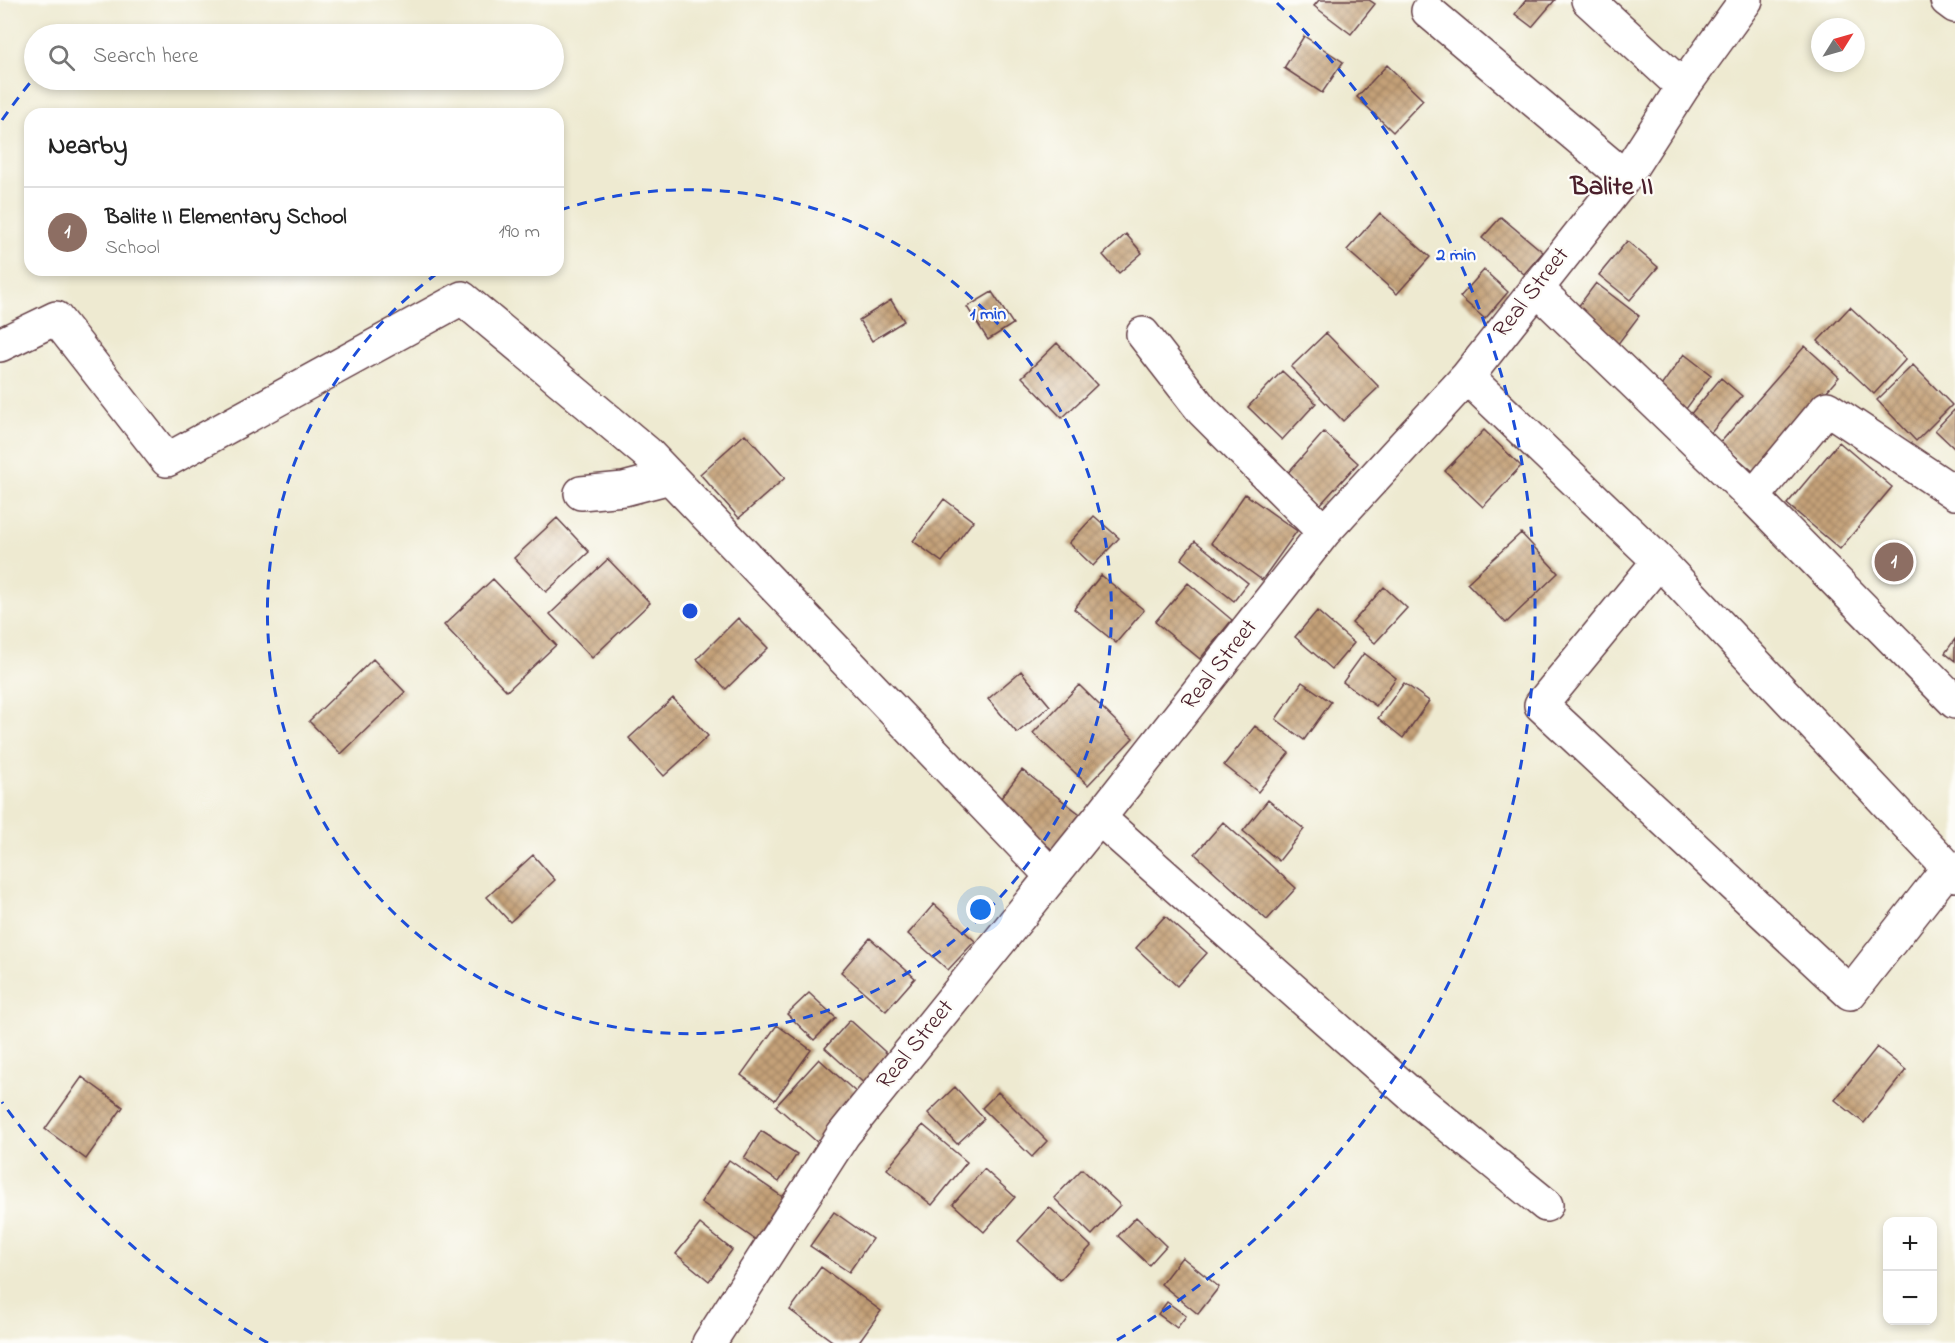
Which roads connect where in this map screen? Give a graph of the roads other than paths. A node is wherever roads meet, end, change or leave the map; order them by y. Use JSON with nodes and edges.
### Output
{"nodes":[{"id":1,"x":1588,"y":0,"type":"edge"},
{"id":2,"x":1746,"y":0,"type":"edge"},
{"id":3,"x":1947,"y":0,"type":"edge"},
{"id":4,"x":1955,"y":6,"type":"edge"},
{"id":5,"x":1428,"y":11,"type":"dead end"},
{"id":6,"x":1683,"y":87,"type":"junction"},
{"id":7,"x":1625,"y":177,"type":"junction"},
{"id":8,"x":1536,"y":288,"type":"junction"},
{"id":9,"x":1143,"y":334,"type":"dead end"},
{"id":10,"x":0,"y":345,"type":"edge"},
{"id":11,"x":1467,"y":377,"type":"junction"},
{"id":12,"x":670,"y":477,"type":"junction"},
{"id":13,"x":581,"y":493,"type":"dead end"},
{"id":14,"x":1955,"y":493,"type":"edge"},
{"id":15,"x":1753,"y":497,"type":"junction"},
{"id":16,"x":1324,"y":532,"type":"junction"},
{"id":17,"x":1659,"y":561,"type":"junction"},
{"id":18,"x":1955,"y":702,"type":"edge"},
{"id":19,"x":1099,"y":818,"type":"junction"},
{"id":20,"x":1952,"y":871,"type":"edge"},
{"id":21,"x":1053,"y":876,"type":"junction"},
{"id":22,"x":1546,"y":1205,"type":"dead end"},
{"id":23,"x":709,"y":1343,"type":"edge"}],
"edges":[{"from":1,"to":6,"type":"street"},
{"from":2,"to":6,"type":"street","name":"Real Street"},
{"from":3,"to":4,"type":"street"},
{"from":5,"to":7,"type":"street"},
{"from":6,"to":7,"type":"street","name":"Real Street"},
{"from":7,"to":8,"type":"street","name":"Real Street"},
{"from":8,"to":11,"type":"street","name":"Real Street"},
{"from":8,"to":15,"type":"street"},
{"from":9,"to":16,"type":"street"},
{"from":10,"to":12,"type":"street"},
{"from":11,"to":16,"type":"street","name":"Real Street"},
{"from":11,"to":17,"type":"street"},
{"from":12,"to":13,"type":"street"},
{"from":12,"to":21,"type":"street"},
{"from":14,"to":15,"type":"street"},
{"from":15,"to":18,"type":"street"},
{"from":16,"to":19,"type":"street","name":"Real Street"},
{"from":17,"to":20,"type":"street"},
{"from":17,"to":20,"type":"street"},
{"from":19,"to":21,"type":"street","name":"Real Street"},
{"from":19,"to":22,"type":"street"},
{"from":21,"to":23,"type":"street","name":"Real Street"}]}
